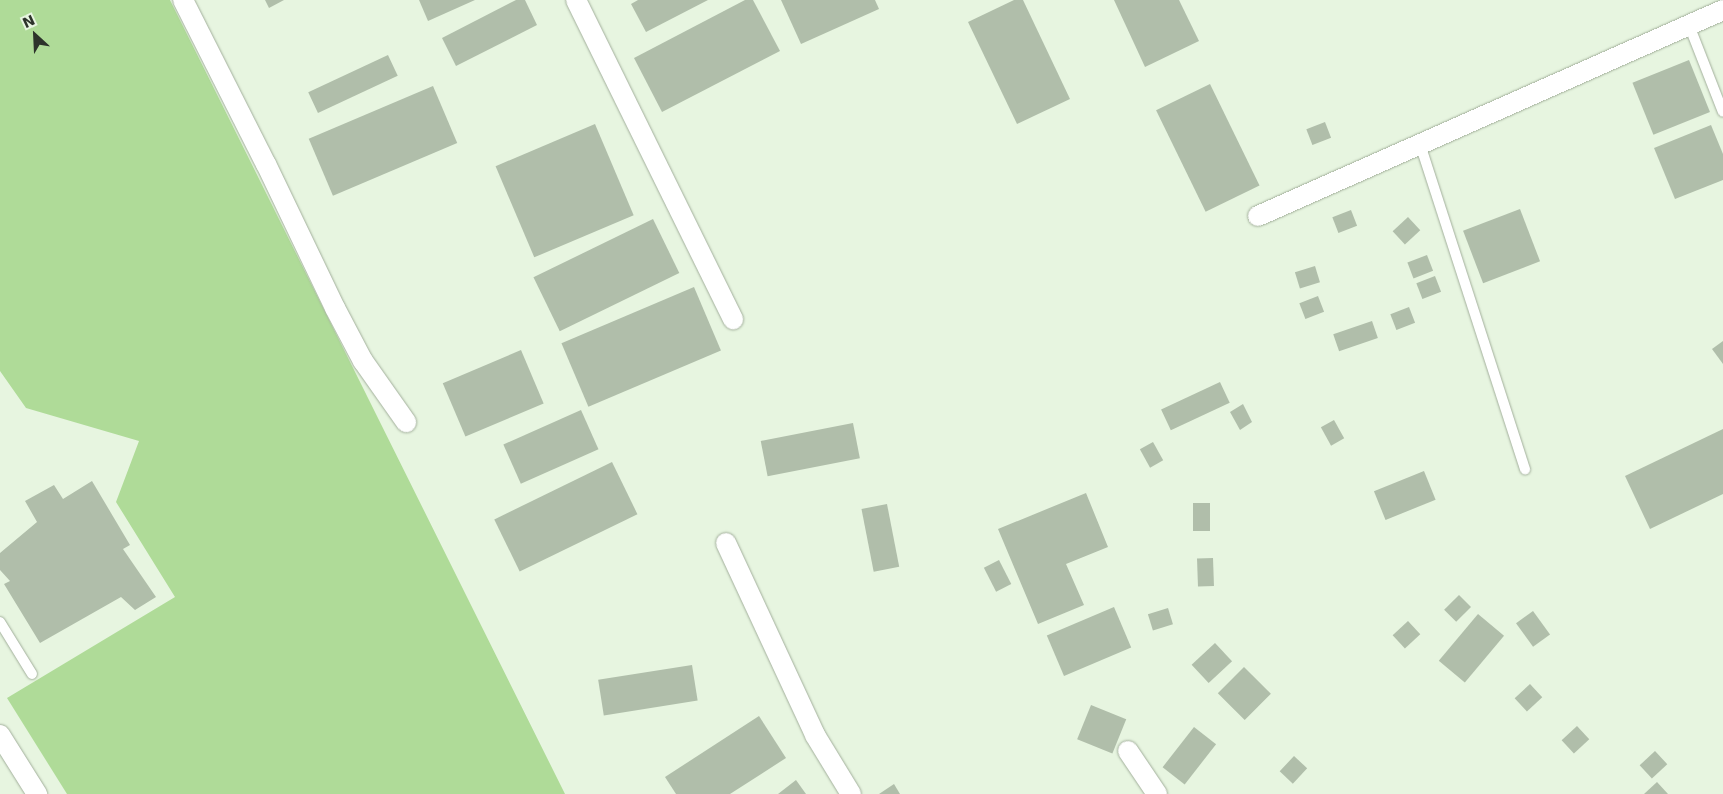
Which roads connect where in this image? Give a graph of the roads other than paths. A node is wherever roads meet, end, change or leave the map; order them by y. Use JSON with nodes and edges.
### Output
{"nodes":[{"id":1,"x":183,"y":0,"type":"edge"},
{"id":2,"x":576,"y":0,"type":"edge"},
{"id":3,"x":1723,"y":10,"type":"edge"},
{"id":4,"x":1689,"y":25,"type":"junction"},
{"id":5,"x":1723,"y":112,"type":"edge"},
{"id":6,"x":1420,"y":144,"type":"junction"},
{"id":7,"x":1258,"y":216,"type":"dead end"},
{"id":8,"x":733,"y":319,"type":"dead end"},
{"id":9,"x":406,"y":422,"type":"dead end"},
{"id":10,"x":1524,"y":470,"type":"dead end"},
{"id":11,"x":726,"y":543,"type":"dead end"},
{"id":12,"x":0,"y":622,"type":"edge"},
{"id":13,"x":32,"y":674,"type":"dead end"},
{"id":14,"x":0,"y":735,"type":"edge"},
{"id":15,"x":1128,"y":751,"type":"dead end"},
{"id":16,"x":37,"y":794,"type":"edge"},
{"id":17,"x":851,"y":794,"type":"edge"},
{"id":18,"x":1157,"y":794,"type":"edge"}],
"edges":[{"from":1,"to":9,"type":"street"},
{"from":2,"to":8,"type":"street"},
{"from":3,"to":4,"type":"street"},
{"from":4,"to":5,"type":"lane"},
{"from":4,"to":6,"type":"street"},
{"from":6,"to":7,"type":"street"},
{"from":6,"to":10,"type":"lane"},
{"from":11,"to":17,"type":"street"},
{"from":12,"to":13,"type":"lane"},
{"from":14,"to":16,"type":"street"},
{"from":15,"to":18,"type":"street"}]}
